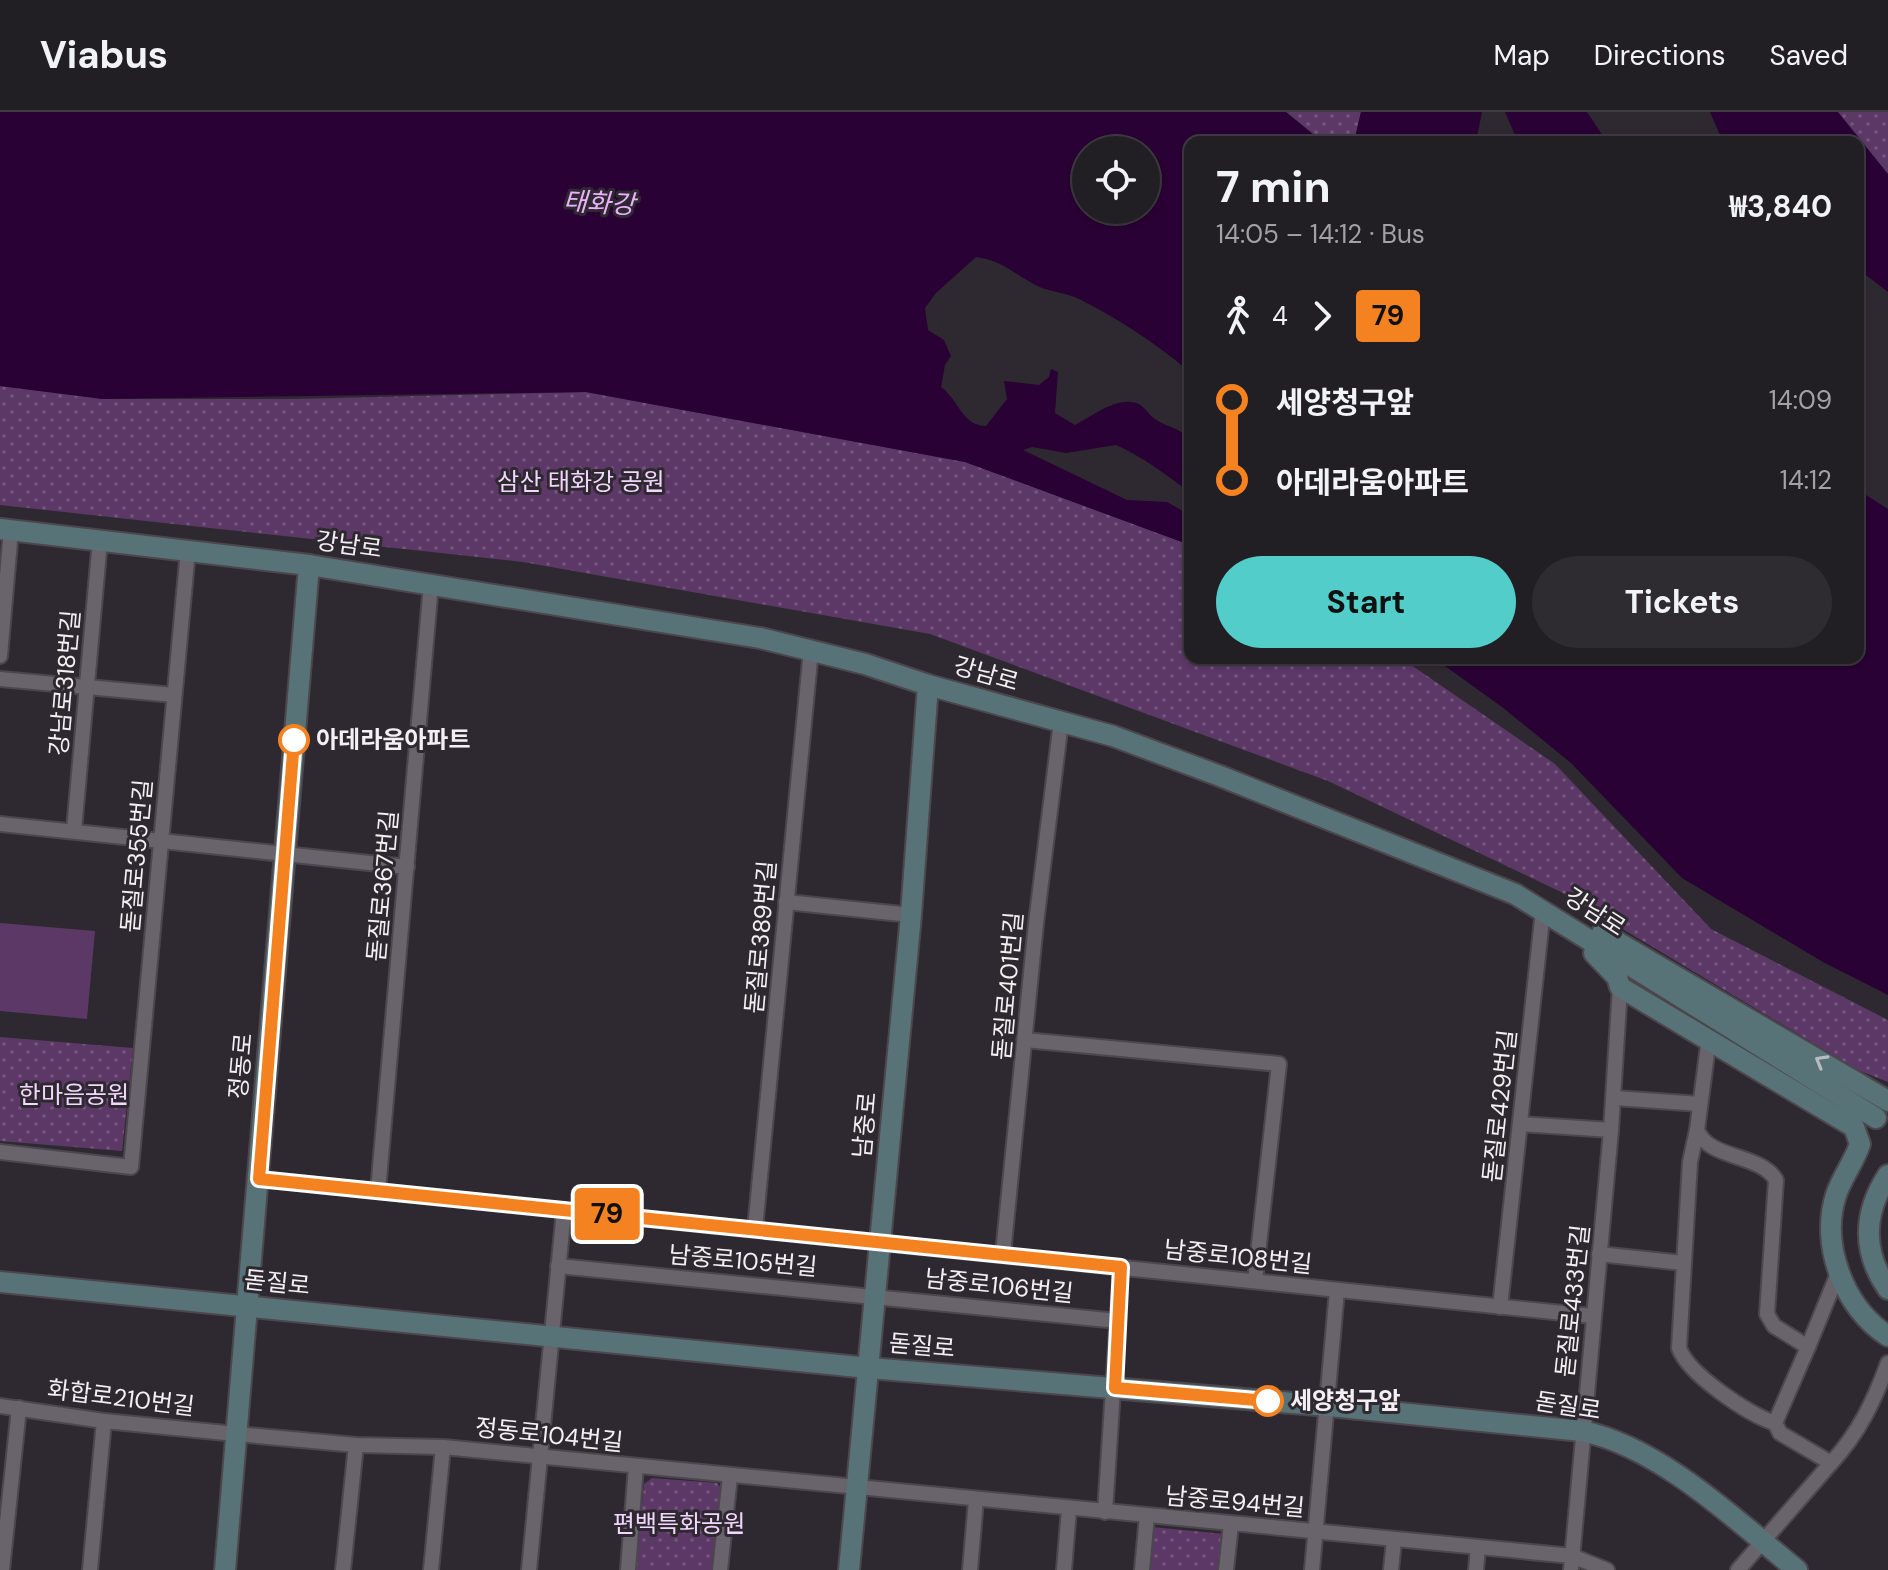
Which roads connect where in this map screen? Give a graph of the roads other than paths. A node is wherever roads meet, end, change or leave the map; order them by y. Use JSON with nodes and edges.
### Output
{"nodes":[{"id":1,"x":6,"y":530,"type":"edge"},
{"id":2,"x":100,"y":540,"type":"junction"},
{"id":3,"x":188,"y":550,"type":"junction"},
{"id":4,"x":309,"y":565,"type":"junction"},
{"id":5,"x":431,"y":584,"type":"junction"},
{"id":6,"x":811,"y":650,"type":"junction"},
{"id":7,"x":0,"y":656,"type":"edge"},
{"id":8,"x":0,"y":679,"type":"edge"},
{"id":9,"x":928,"y":685,"type":"junction"},
{"id":10,"x":87,"y":687,"type":"junction"},
{"id":11,"x":174,"y":695,"type":"junction"},
{"id":12,"x":1061,"y":722,"type":"junction"},
{"id":13,"x":0,"y":824,"type":"edge"},
{"id":14,"x":74,"y":830,"type":"junction"},
{"id":15,"x":160,"y":841,"type":"junction"},
{"id":16,"x":284,"y":856,"type":"junction"},
{"id":17,"x":407,"y":867,"type":"junction"},
{"id":18,"x":1472,"y":875,"type":"junction"},
{"id":19,"x":786,"y":902,"type":"junction"},
{"id":20,"x":1543,"y":910,"type":"junction"},
{"id":21,"x":911,"y":915,"type":"junction"},
{"id":22,"x":1569,"y":927,"type":"junction"},
{"id":23,"x":1620,"y":987,"type":"junction"},
{"id":24,"x":1709,"y":1038,"type":"junction"},
{"id":25,"x":1025,"y":1040,"type":"junction"},
{"id":26,"x":1615,"y":1098,"type":"junction"},
{"id":27,"x":1888,"y":1101,"type":"edge"},
{"id":28,"x":1700,"y":1104,"type":"junction"},
{"id":29,"x":1876,"y":1118,"type":"dead end"},
{"id":30,"x":1520,"y":1124,"type":"junction"},
{"id":31,"x":1611,"y":1130,"type":"junction"},
{"id":32,"x":1697,"y":1130,"type":"junction"},
{"id":33,"x":0,"y":1152,"type":"edge"},
{"id":34,"x":1888,"y":1175,"type":"edge"},
{"id":35,"x":259,"y":1179,"type":"junction"},
{"id":36,"x":378,"y":1191,"type":"junction"},
{"id":37,"x":564,"y":1210,"type":"junction"},
{"id":38,"x":755,"y":1229,"type":"junction"},
{"id":39,"x":880,"y":1241,"type":"junction"},
{"id":40,"x":1003,"y":1254,"type":"junction"},
{"id":41,"x":1599,"y":1254,"type":"junction"},
{"id":42,"x":1683,"y":1263,"type":"junction"},
{"id":43,"x":558,"y":1266,"type":"junction"},
{"id":44,"x":1121,"y":1267,"type":"junction"},
{"id":45,"x":1839,"y":1271,"type":"junction"},
{"id":46,"x":1255,"y":1281,"type":"junction"},
{"id":47,"x":0,"y":1282,"type":"edge"},
{"id":48,"x":1888,"y":1289,"type":"edge"},
{"id":49,"x":1337,"y":1290,"type":"junction"},
{"id":50,"x":875,"y":1295,"type":"junction"},
{"id":51,"x":247,"y":1306,"type":"junction"},
{"id":52,"x":1500,"y":1307,"type":"junction"},
{"id":53,"x":1592,"y":1316,"type":"junction"},
{"id":54,"x":1118,"y":1321,"type":"junction"},
{"id":55,"x":1888,"y":1336,"type":"edge"},
{"id":56,"x":552,"y":1338,"type":"junction"},
{"id":57,"x":1808,"y":1347,"type":"junction"},
{"id":58,"x":1888,"y":1363,"type":"edge"},
{"id":59,"x":869,"y":1368,"type":"junction"},
{"id":60,"x":1115,"y":1388,"type":"junction"},
{"id":61,"x":0,"y":1406,"type":"edge"},
{"id":62,"x":1329,"y":1406,"type":"junction"},
{"id":63,"x":19,"y":1408,"type":"junction"},
{"id":64,"x":104,"y":1421,"type":"junction"},
{"id":65,"x":1775,"y":1423,"type":"junction"},
{"id":66,"x":1582,"y":1431,"type":"junction"},
{"id":67,"x":236,"y":1434,"type":"junction"},
{"id":68,"x":356,"y":1445,"type":"junction"},
{"id":69,"x":443,"y":1447,"type":"junction"},
{"id":70,"x":540,"y":1457,"type":"junction"},
{"id":71,"x":1831,"y":1463,"type":"junction"},
{"id":72,"x":636,"y":1466,"type":"junction"},
{"id":73,"x":730,"y":1476,"type":"junction"},
{"id":74,"x":856,"y":1488,"type":"junction"},
{"id":75,"x":976,"y":1500,"type":"junction"},
{"id":76,"x":1069,"y":1509,"type":"junction"},
{"id":77,"x":1105,"y":1512,"type":"junction"},
{"id":78,"x":1147,"y":1516,"type":"junction"},
{"id":79,"x":1231,"y":1524,"type":"junction"},
{"id":80,"x":1316,"y":1532,"type":"junction"},
{"id":81,"x":1394,"y":1540,"type":"junction"},
{"id":82,"x":1763,"y":1542,"type":"junction"},
{"id":83,"x":1478,"y":1547,"type":"junction"},
{"id":84,"x":1571,"y":1563,"type":"edge"},
{"id":85,"x":2,"y":1570,"type":"edge"},
{"id":86,"x":90,"y":1570,"type":"edge"},
{"id":87,"x":225,"y":1570,"type":"edge"},
{"id":88,"x":343,"y":1570,"type":"edge"},
{"id":89,"x":431,"y":1570,"type":"edge"},
{"id":90,"x":529,"y":1570,"type":"edge"},
{"id":91,"x":628,"y":1570,"type":"edge"},
{"id":92,"x":720,"y":1570,"type":"edge"},
{"id":93,"x":849,"y":1570,"type":"edge"},
{"id":94,"x":970,"y":1570,"type":"edge"},
{"id":95,"x":1064,"y":1570,"type":"edge"},
{"id":96,"x":1142,"y":1570,"type":"edge"},
{"id":97,"x":1226,"y":1570,"type":"edge"},
{"id":98,"x":1312,"y":1570,"type":"edge"},
{"id":99,"x":1391,"y":1570,"type":"edge"},
{"id":100,"x":1476,"y":1570,"type":"edge"},
{"id":101,"x":1607,"y":1570,"type":"edge"},
{"id":102,"x":1738,"y":1570,"type":"edge"},
{"id":103,"x":1797,"y":1570,"type":"edge"}],
"edges":[{"from":1,"to":2,"type":"main road","name":"강남로"},
{"from":1,"to":7,"type":"street"},
{"from":2,"to":3,"type":"main road","name":"강남로"},
{"from":2,"to":10,"type":"street","name":"강남로318번길"},
{"from":3,"to":4,"type":"main road","name":"강남로"},
{"from":3,"to":11,"type":"street","name":"돋질로355번길"},
{"from":4,"to":5,"type":"main road","name":"강남로"},
{"from":4,"to":16,"type":"main road","name":"정동로"},
{"from":5,"to":6,"type":"main road","name":"강남로"},
{"from":5,"to":17,"type":"street","name":"돋질로367번길"},
{"from":6,"to":9,"type":"main road","name":"강남로"},
{"from":6,"to":19,"type":"street","name":"돋질로389번길"},
{"from":8,"to":10,"type":"street"},
{"from":9,"to":12,"type":"main road","name":"강남로"},
{"from":9,"to":21,"type":"main road","name":"남중로"},
{"from":10,"to":11,"type":"street"},
{"from":10,"to":14,"type":"street","name":"강남로318번길"},
{"from":11,"to":15,"type":"street","name":"돋질로355번길"},
{"from":12,"to":18,"type":"main road","name":"강남로"},
{"from":12,"to":25,"type":"street","name":"돋질로401번길"},
{"from":13,"to":14,"type":"street"},
{"from":14,"to":15,"type":"street"},
{"from":15,"to":16,"type":"street"},
{"from":15,"to":33,"type":"street","name":"돋질로355번길"},
{"from":16,"to":17,"type":"street"},
{"from":16,"to":35,"type":"main road","name":"정동로"},
{"from":17,"to":36,"type":"street","name":"돋질로367번길"},
{"from":18,"to":20,"type":"main road","name":"강남로"},
{"from":27,"to":18,"type":"main road","one_way":true},
{"from":19,"to":21,"type":"street"},
{"from":19,"to":38,"type":"street","name":"돋질로389번길"},
{"from":20,"to":22,"type":"main road","name":"강남로"},
{"from":20,"to":30,"type":"street","name":"돋질로429번길"},
{"from":21,"to":39,"type":"main road","name":"남중로"},
{"from":22,"to":23,"type":"main road"},
{"from":22,"to":29,"type":"main road","name":"강남로"},
{"from":23,"to":24,"type":"main road"},
{"from":23,"to":26,"type":"street","name":"돋질로433번길"},
{"from":24,"to":28,"type":"street"},
{"from":24,"to":45,"type":"main road"},
{"from":25,"to":40,"type":"street","name":"돋질로401번길"},
{"from":25,"to":46,"type":"street"},
{"from":26,"to":28,"type":"street"},
{"from":26,"to":31,"type":"street","name":"돋질로433번길"},
{"from":28,"to":32,"type":"street"},
{"from":30,"to":31,"type":"street"},
{"from":30,"to":52,"type":"street","name":"돋질로429번길"},
{"from":31,"to":41,"type":"street","name":"돋질로433번길"},
{"from":32,"to":42,"type":"street"},
{"from":32,"to":57,"type":"street"},
{"from":34,"to":48,"type":"main road"},
{"from":35,"to":36,"type":"street","name":"남중로108번길"},
{"from":35,"to":51,"type":"main road","name":"정동로"},
{"from":36,"to":37,"type":"street","name":"남중로108번길"},
{"from":37,"to":38,"type":"street","name":"남중로108번길"},
{"from":37,"to":43,"type":"street"},
{"from":38,"to":39,"type":"street","name":"남중로108번길"},
{"from":39,"to":40,"type":"street","name":"남중로108번길"},
{"from":39,"to":50,"type":"main road","name":"남중로"},
{"from":40,"to":44,"type":"street","name":"남중로108번길"},
{"from":41,"to":42,"type":"street"},
{"from":41,"to":53,"type":"street","name":"돋질로433번길"},
{"from":42,"to":65,"type":"street"},
{"from":43,"to":50,"type":"street","name":"남중로105번길"},
{"from":43,"to":56,"type":"street"},
{"from":44,"to":46,"type":"street","name":"남중로108번길"},
{"from":44,"to":54,"type":"street"},
{"from":45,"to":55,"type":"main road"},
{"from":45,"to":57,"type":"street"},
{"from":46,"to":49,"type":"street","name":"남중로108번길"},
{"from":47,"to":51,"type":"main road","name":"돋질로"},
{"from":49,"to":52,"type":"street","name":"남중로108번길"},
{"from":49,"to":62,"type":"street"},
{"from":50,"to":54,"type":"street","name":"남중로106번길"},
{"from":50,"to":59,"type":"main road","name":"남중로"},
{"from":51,"to":56,"type":"main road","name":"돋질로"},
{"from":51,"to":67,"type":"main road","name":"정동로"},
{"from":52,"to":53,"type":"street","name":"남중로108번길"},
{"from":53,"to":66,"type":"street","name":"돋질로433번길"},
{"from":54,"to":60,"type":"street"},
{"from":56,"to":59,"type":"main road","name":"돋질로"},
{"from":56,"to":70,"type":"street"},
{"from":57,"to":65,"type":"street"},
{"from":58,"to":71,"type":"street"},
{"from":59,"to":60,"type":"main road","name":"돋질로"},
{"from":59,"to":74,"type":"main road","name":"남중로"},
{"from":60,"to":62,"type":"main road","name":"돋질로"},
{"from":60,"to":77,"type":"street"},
{"from":61,"to":63,"type":"street","name":"화합로210번길"},
{"from":62,"to":66,"type":"main road","name":"돋질로"},
{"from":62,"to":80,"type":"street"},
{"from":63,"to":64,"type":"street","name":"화합로210번길"},
{"from":63,"to":85,"type":"street"},
{"from":64,"to":67,"type":"street","name":"화합로210번길"},
{"from":64,"to":86,"type":"street"},
{"from":65,"to":71,"type":"street"},
{"from":66,"to":82,"type":"main road","name":"돋질로"},
{"from":66,"to":84,"type":"street","name":"돋질로433번길"},
{"from":67,"to":68,"type":"street","name":"정동로104번길"},
{"from":67,"to":87,"type":"main road","name":"정동로"},
{"from":68,"to":69,"type":"street","name":"정동로104번길"},
{"from":68,"to":88,"type":"street"},
{"from":69,"to":70,"type":"street","name":"정동로104번길"},
{"from":69,"to":89,"type":"street"},
{"from":70,"to":72,"type":"street","name":"정동로104번길"},
{"from":70,"to":90,"type":"street"},
{"from":71,"to":82,"type":"street"},
{"from":72,"to":73,"type":"street","name":"정동로104번길"},
{"from":72,"to":91,"type":"street"},
{"from":73,"to":74,"type":"street","name":"정동로104번길"},
{"from":73,"to":92,"type":"street"},
{"from":74,"to":75,"type":"street","name":"남중로94번길"},
{"from":74,"to":93,"type":"main road","name":"남중로"},
{"from":75,"to":76,"type":"street","name":"남중로94번길"},
{"from":75,"to":94,"type":"street"},
{"from":76,"to":77,"type":"street","name":"남중로94번길"},
{"from":76,"to":95,"type":"street"},
{"from":77,"to":78,"type":"street","name":"남중로94번길"},
{"from":78,"to":79,"type":"street","name":"남중로94번길"},
{"from":78,"to":96,"type":"street"},
{"from":79,"to":80,"type":"street","name":"남중로94번길"},
{"from":79,"to":97,"type":"street"},
{"from":80,"to":81,"type":"street","name":"남중로94번길"},
{"from":80,"to":98,"type":"street"},
{"from":81,"to":83,"type":"street","name":"남중로94번길"},
{"from":81,"to":99,"type":"street"},
{"from":82,"to":102,"type":"street"},
{"from":82,"to":103,"type":"main road","name":"돋질로"},
{"from":83,"to":84,"type":"street","name":"남중로94번길"},
{"from":83,"to":100,"type":"street"},
{"from":84,"to":101,"type":"street","name":"남중로94번길"}]}
